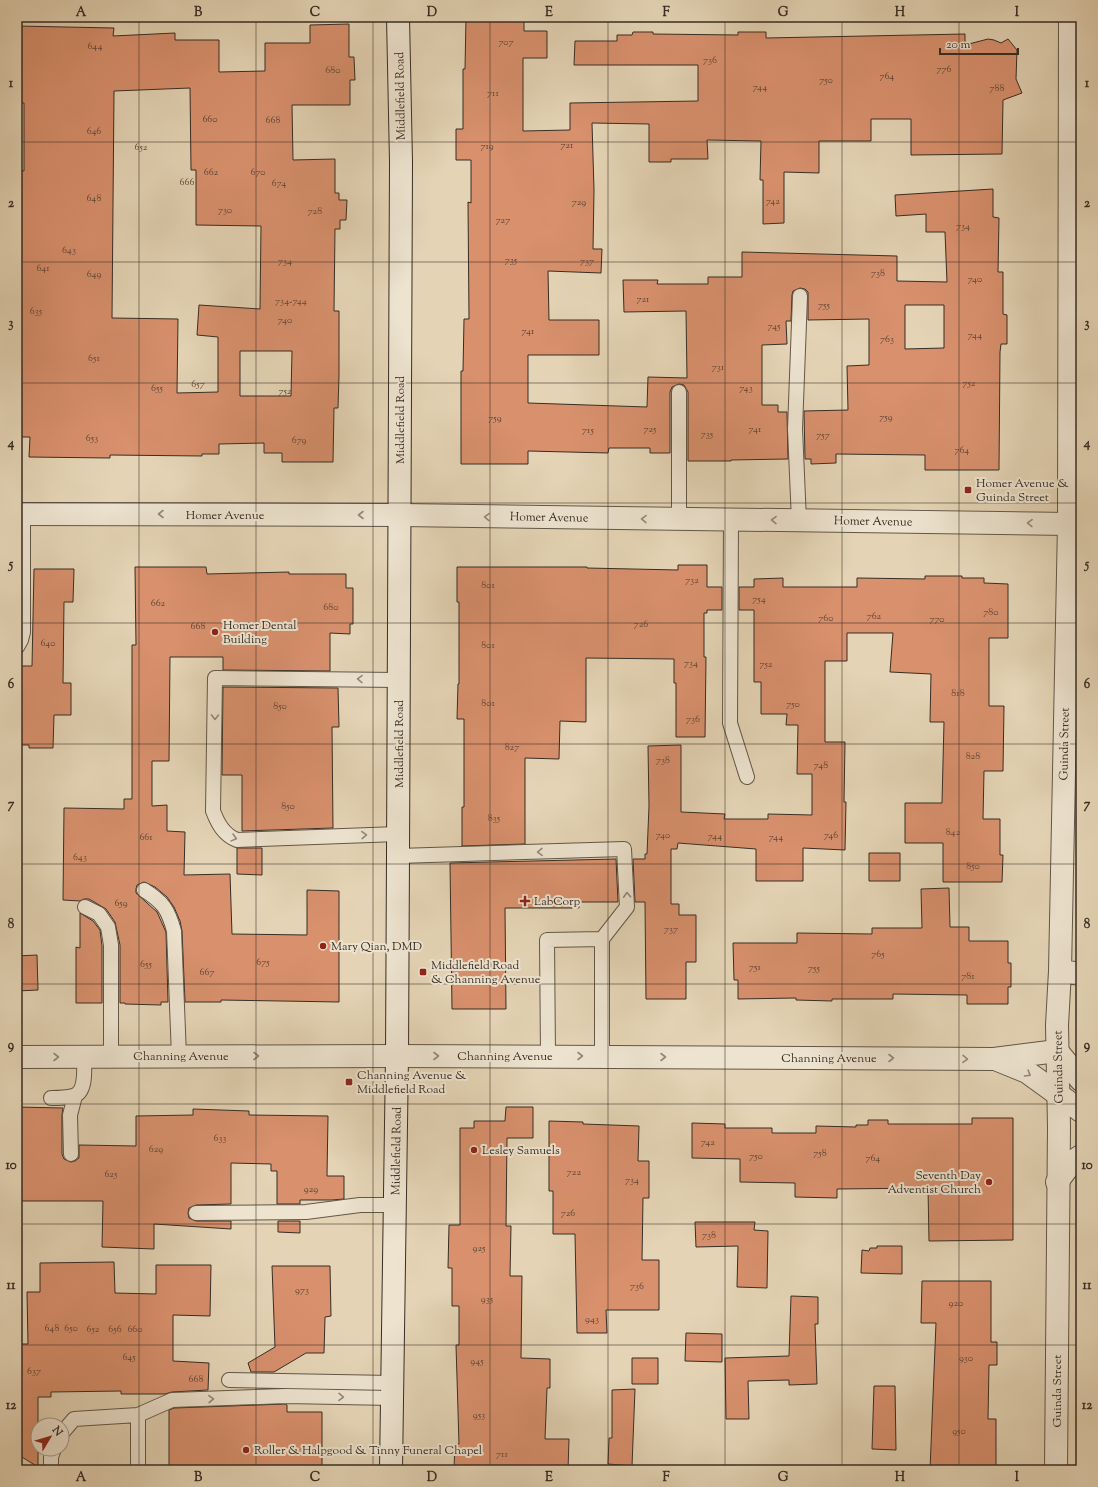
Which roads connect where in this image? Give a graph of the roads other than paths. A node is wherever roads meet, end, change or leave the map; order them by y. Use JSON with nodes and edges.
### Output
{"nodes":[{"id":1,"x":398,"y":17,"type":"edge"},
{"id":2,"x":1070,"y":17,"type":"edge"},
{"id":3,"x":800,"y":296,"type":"dead end"},
{"id":4,"x":679,"y":392,"type":"dead end"},
{"id":5,"x":20,"y":514,"type":"edge"},
{"id":6,"x":400,"y":515,"type":"junction"},
{"id":7,"x":680,"y":519,"type":"junction"},
{"id":8,"x":731,"y":520,"type":"junction"},
{"id":9,"x":799,"y":521,"type":"junction"},
{"id":10,"x":1075,"y":524,"type":"edge"},
{"id":11,"x":17,"y":647,"type":"edge"},
{"id":12,"x":399,"y":680,"type":"junction"},
{"id":13,"x":747,"y":777,"type":"dead end"},
{"id":14,"x":398,"y":834,"type":"junction"},
{"id":15,"x":398,"y":856,"type":"junction"},
{"id":16,"x":144,"y":890,"type":"dead end"},
{"id":17,"x":85,"y":907,"type":"dead end"},
{"id":18,"x":602,"y":939,"type":"junction"},
{"id":19,"x":1060,"y":971,"type":"junction"},
{"id":20,"x":1081,"y":974,"type":"edge"},
{"id":21,"x":1057,"y":1051,"type":"junction"},
{"id":22,"x":111,"y":1056,"type":"junction"},
{"id":23,"x":179,"y":1056,"type":"junction"},
{"id":24,"x":397,"y":1056,"type":"junction"},
{"id":25,"x":548,"y":1056,"type":"junction"},
{"id":26,"x":602,"y":1056,"type":"junction"},
{"id":27,"x":17,"y":1057,"type":"edge"},
{"id":28,"x":84,"y":1057,"type":"junction"},
{"id":29,"x":994,"y":1059,"type":"junction"},
{"id":30,"x":1081,"y":1080,"type":"edge"},
{"id":31,"x":75,"y":1096,"type":"junction"},
{"id":32,"x":1059,"y":1096,"type":"junction"},
{"id":33,"x":51,"y":1098,"type":"dead end"},
{"id":34,"x":1081,"y":1111,"type":"edge"},
{"id":35,"x":71,"y":1154,"type":"dead end"},
{"id":36,"x":1081,"y":1156,"type":"edge"},
{"id":37,"x":1058,"y":1182,"type":"junction"},
{"id":38,"x":395,"y":1205,"type":"junction"},
{"id":39,"x":196,"y":1213,"type":"dead end"},
{"id":40,"x":229,"y":1380,"type":"dead end"},
{"id":41,"x":392,"y":1391,"type":"junction"},
{"id":42,"x":138,"y":1415,"type":"junction"},
{"id":43,"x":70,"y":1424,"type":"edge"},
{"id":44,"x":51,"y":1457,"type":"edge"},
{"id":45,"x":51,"y":1470,"type":"edge"},
{"id":46,"x":138,"y":1470,"type":"edge"},
{"id":47,"x":391,"y":1470,"type":"edge"},
{"id":48,"x":1056,"y":1470,"type":"edge"}],
"edges":[{"from":1,"to":6,"type":"street","name":"Middlefield Road"},
{"from":2,"to":10,"type":"street","name":"Guinda Street"},
{"from":3,"to":9,"type":"lane"},
{"from":4,"to":7,"type":"lane"},
{"from":6,"to":5,"type":"street","name":"Homer Avenue","one_way":true},
{"from":5,"to":11,"type":"lane"},
{"from":7,"to":6,"type":"street","name":"Homer Avenue","one_way":true},
{"from":6,"to":12,"type":"street","name":"Middlefield Road"},
{"from":7,"to":8,"type":"street","name":"Homer Avenue"},
{"from":9,"to":8,"type":"street","name":"Homer Avenue","one_way":true},
{"from":8,"to":13,"type":"lane"},
{"from":10,"to":9,"type":"street","name":"Homer Avenue","one_way":true},
{"from":10,"to":19,"type":"street","name":"Guinda Street"},
{"from":12,"to":14,"type":"street","name":"Middlefield Road"},
{"from":12,"to":14,"type":"lane","one_way":true},
{"from":14,"to":15,"type":"street","name":"Middlefield Road"},
{"from":18,"to":15,"type":"lane","one_way":true},
{"from":15,"to":24,"type":"street","name":"Middlefield Road"},
{"from":16,"to":23,"type":"lane"},
{"from":17,"to":22,"type":"lane"},
{"from":18,"to":25,"type":"lane"},
{"from":18,"to":26,"type":"lane"},
{"from":19,"to":20,"type":"street"},
{"from":19,"to":21,"type":"street","name":"Guinda Street"},
{"from":21,"to":29,"type":"street","name":"Channing Avenue"},
{"from":21,"to":30,"type":"street"},
{"from":21,"to":32,"type":"street","name":"Guinda Street"},
{"from":22,"to":23,"type":"street","name":"Channing Avenue"},
{"from":22,"to":28,"type":"street","name":"Channing Avenue"},
{"from":23,"to":24,"type":"street","name":"Channing Avenue","one_way":true},
{"from":24,"to":25,"type":"street","name":"Channing Avenue","one_way":true},
{"from":24,"to":38,"type":"street","name":"Middlefield Road"},
{"from":25,"to":26,"type":"street","name":"Channing Avenue","one_way":true},
{"from":26,"to":29,"type":"street","name":"Channing Avenue","one_way":true},
{"from":27,"to":28,"type":"street","name":"Channing Avenue","one_way":true},
{"from":28,"to":31,"type":"lane"},
{"from":29,"to":32,"type":"street","name":"Channing Avenue","one_way":true},
{"from":31,"to":33,"type":"lane"},
{"from":31,"to":35,"type":"lane"},
{"from":32,"to":34,"type":"street","name":"Channing Avenue"},
{"from":32,"to":37,"type":"street","name":"Guinda Street"},
{"from":36,"to":37,"type":"street"},
{"from":37,"to":48,"type":"street","name":"Guinda Street"},
{"from":38,"to":39,"type":"lane"},
{"from":38,"to":41,"type":"street","name":"Middlefield Road"},
{"from":40,"to":41,"type":"lane"},
{"from":42,"to":41,"type":"lane","one_way":true},
{"from":41,"to":47,"type":"street","name":"Middlefield Road"},
{"from":42,"to":43,"type":"lane"},
{"from":42,"to":46,"type":"lane"},
{"from":44,"to":45,"type":"lane"}]}
